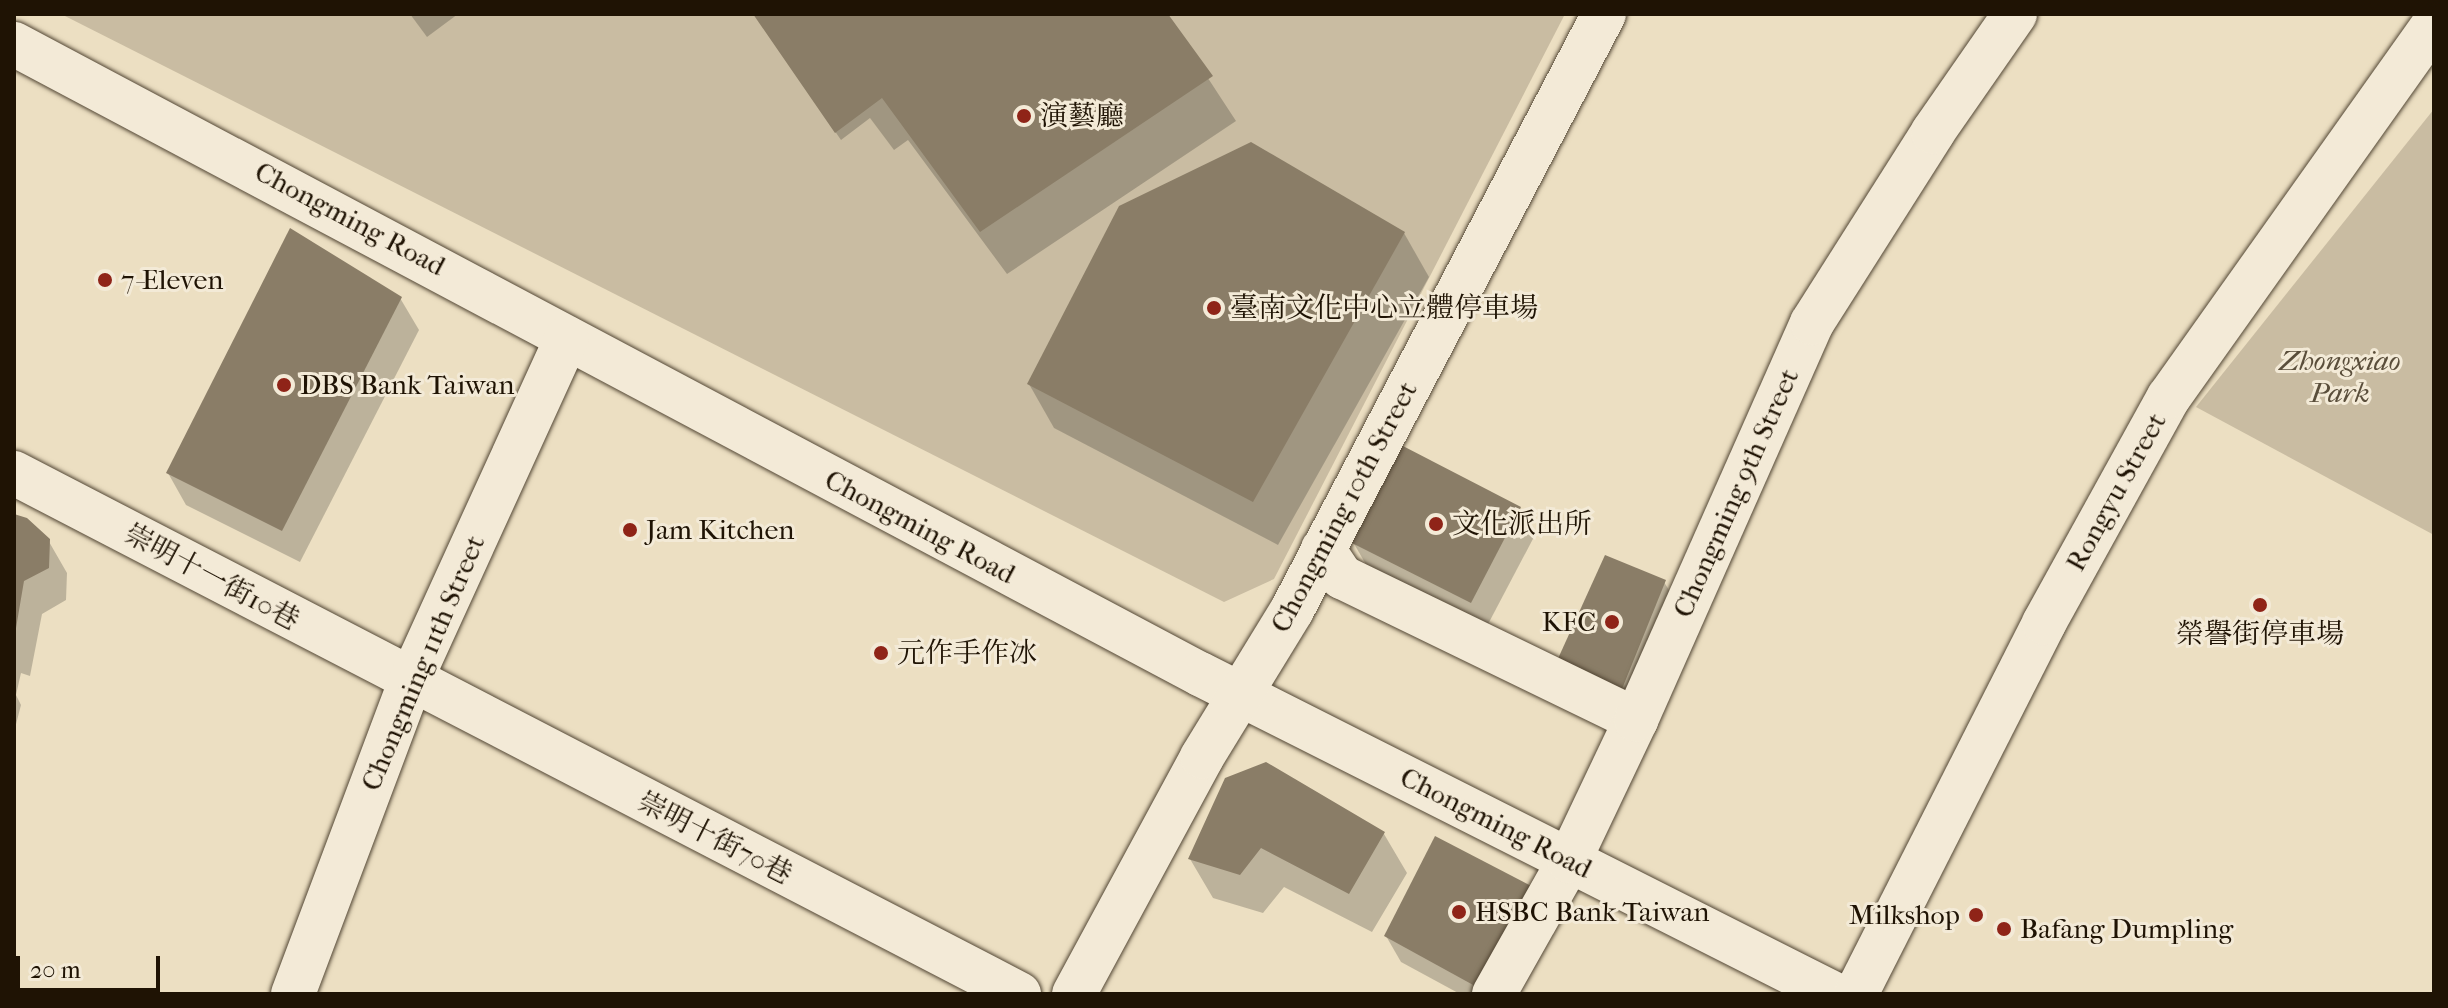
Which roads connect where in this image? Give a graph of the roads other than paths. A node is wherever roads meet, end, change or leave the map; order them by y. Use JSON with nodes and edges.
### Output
{"nodes":[{"id":1,"x":1604,"y":14,"type":"edge"},
{"id":2,"x":2015,"y":14,"type":"edge"},
{"id":3,"x":2434,"y":24,"type":"edge"},
{"id":4,"x":16,"y":49,"type":"edge"},
{"id":5,"x":567,"y":338,"type":"junction"},
{"id":6,"x":14,"y":473,"type":"edge"},
{"id":7,"x":1323,"y":549,"type":"junction"},
{"id":8,"x":410,"y":682,"type":"junction"},
{"id":9,"x":1239,"y":691,"type":"junction"},
{"id":10,"x":1636,"y":720,"type":"junction"},
{"id":11,"x":1569,"y":861,"type":"junction"},
{"id":12,"x":293,"y":994,"type":"edge"},
{"id":13,"x":1019,"y":994,"type":"edge"},
{"id":14,"x":1074,"y":994,"type":"edge"},
{"id":15,"x":1494,"y":994,"type":"edge"},
{"id":16,"x":1834,"y":994,"type":"edge"},
{"id":17,"x":1856,"y":994,"type":"edge"}],
"edges":[{"from":1,"to":7,"type":"street","name":"Chongming 10th Street"},
{"from":2,"to":10,"type":"street","name":"Chongming 9th Street"},
{"from":3,"to":17,"type":"street","name":"Rongyu Street"},
{"from":4,"to":5,"type":"street","name":"Chongming Road"},
{"from":5,"to":8,"type":"street","name":"Chongming 11th Street"},
{"from":5,"to":9,"type":"street","name":"Chongming Road"},
{"from":6,"to":8,"type":"street","name":"崇明十一街10巷"},
{"from":7,"to":9,"type":"street","name":"Chongming 10th Street"},
{"from":7,"to":10,"type":"street"},
{"from":8,"to":12,"type":"street","name":"Chongming 11th Street"},
{"from":8,"to":13,"type":"street","name":"崇明十街70巷"},
{"from":9,"to":11,"type":"street","name":"Chongming Road"},
{"from":9,"to":14,"type":"street","name":"Chongming 10th Street"},
{"from":10,"to":11,"type":"street","name":"Chongming 9th Street"},
{"from":11,"to":15,"type":"street","name":"Chongming 9th Street"},
{"from":11,"to":16,"type":"street","name":"Chongming Road"}]}
